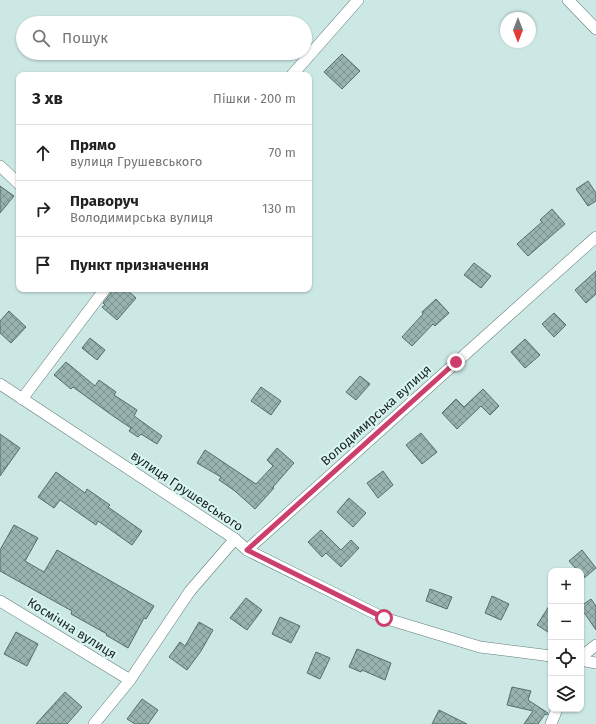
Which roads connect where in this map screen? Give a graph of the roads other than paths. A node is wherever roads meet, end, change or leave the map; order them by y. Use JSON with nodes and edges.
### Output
{"nodes":[{"id":1,"x":358,"y":0,"type":"edge"},
{"id":2,"x":568,"y":0,"type":"edge"},
{"id":3,"x":596,"y":29,"type":"edge"},
{"id":4,"x":312,"y":52,"type":"edge"},
{"id":5,"x":305,"y":60,"type":"edge"},
{"id":6,"x":295,"y":72,"type":"edge"},
{"id":7,"x":0,"y":166,"type":"edge"},
{"id":8,"x":16,"y":181,"type":"edge"},
{"id":9,"x":596,"y":237,"type":"edge"},
{"id":10,"x":103,"y":292,"type":"edge"},
{"id":11,"x":0,"y":384,"type":"edge"},
{"id":12,"x":22,"y":399,"type":"junction"},
{"id":13,"x":235,"y":539,"type":"junction"},
{"id":14,"x":247,"y":550,"type":"junction"},
{"id":15,"x":0,"y":600,"type":"edge"},
{"id":16,"x":596,"y":645,"type":"edge"},
{"id":17,"x":584,"y":655,"type":"edge"},
{"id":18,"x":548,"y":656,"type":"edge"},
{"id":19,"x":584,"y":661,"type":"edge"},
{"id":20,"x":596,"y":663,"type":"edge"},
{"id":21,"x":130,"y":680,"type":"junction"},
{"id":22,"x":556,"y":712,"type":"edge"},
{"id":23,"x":94,"y":724,"type":"edge"},
{"id":24,"x":551,"y":724,"type":"edge"}],
"edges":[{"from":1,"to":4,"type":"street"},
{"from":2,"to":3,"type":"street"},
{"from":5,"to":6,"type":"street"},
{"from":7,"to":8,"type":"street"},
{"from":9,"to":14,"type":"street","name":"Володимирська вулиця"},
{"from":10,"to":12,"type":"street"},
{"from":11,"to":12,"type":"street","name":"вулиця Грушевського"},
{"from":12,"to":13,"type":"street","name":"вулиця Грушевського"},
{"from":13,"to":14,"type":"street","name":"вулиця Грушевського"},
{"from":13,"to":21,"type":"street"},
{"from":14,"to":18,"type":"street","name":"вулиця Грушевського"},
{"from":15,"to":21,"type":"street","name":"Космічна вулиця"},
{"from":16,"to":17,"type":"street"},
{"from":19,"to":20,"type":"street"},
{"from":21,"to":23,"type":"street"},
{"from":22,"to":24,"type":"street"}]}
